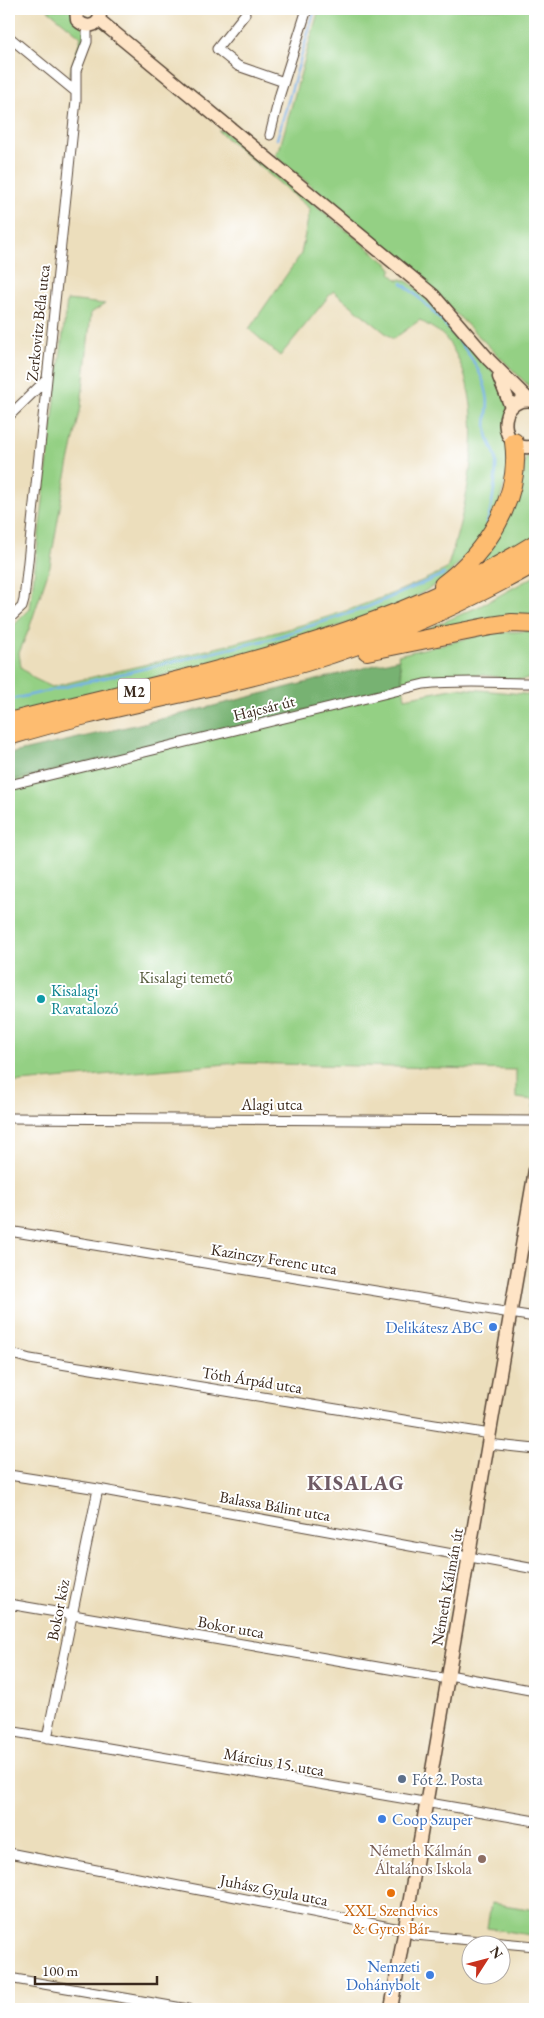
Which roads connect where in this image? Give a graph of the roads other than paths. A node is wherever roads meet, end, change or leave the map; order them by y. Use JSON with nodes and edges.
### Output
{"nodes":[{"id":1,"x":76,"y":9,"type":"edge"},
{"id":2,"x":307,"y":9,"type":"edge"},
{"id":3,"x":100,"y":14,"type":"edge"},
{"id":4,"x":245,"y":14,"type":"dead end"},
{"id":5,"x":87,"y":26,"type":"junction"},
{"id":6,"x":9,"y":37,"type":"edge"},
{"id":7,"x":284,"y":82,"type":"junction"},
{"id":8,"x":76,"y":92,"type":"junction"},
{"id":9,"x":270,"y":135,"type":"dead end"},
{"id":10,"x":489,"y":360,"type":"junction"},
{"id":11,"x":47,"y":379,"type":"junction"},
{"id":12,"x":532,"y":401,"type":"edge"},
{"id":13,"x":511,"y":408,"type":"junction"},
{"id":14,"x":9,"y":416,"type":"edge"},
{"id":15,"x":529,"y":446,"type":"edge"},
{"id":16,"x":535,"y":544,"type":"edge"},
{"id":17,"x":535,"y":563,"type":"edge"},
{"id":18,"x":417,"y":604,"type":"junction"},
{"id":19,"x":9,"y":619,"type":"edge"},
{"id":20,"x":535,"y":624,"type":"edge"},
{"id":21,"x":305,"y":662,"type":"junction"},
{"id":22,"x":533,"y":682,"type":"edge"},
{"id":23,"x":9,"y":722,"type":"edge"},
{"id":24,"x":9,"y":736,"type":"edge"},
{"id":25,"x":9,"y":785,"type":"edge"},
{"id":26,"x":9,"y":1118,"type":"edge"},
{"id":27,"x":535,"y":1121,"type":"edge"},
{"id":28,"x":535,"y":1170,"type":"edge"},
{"id":29,"x":531,"y":1216,"type":"edge"},
{"id":30,"x":9,"y":1231,"type":"edge"},
{"id":31,"x":511,"y":1312,"type":"junction"},
{"id":32,"x":535,"y":1317,"type":"edge"},
{"id":33,"x":9,"y":1353,"type":"edge"},
{"id":34,"x":489,"y":1439,"type":"junction"},
{"id":35,"x":535,"y":1449,"type":"edge"},
{"id":36,"x":9,"y":1475,"type":"edge"},
{"id":37,"x":98,"y":1489,"type":"junction"},
{"id":38,"x":469,"y":1557,"type":"junction"},
{"id":39,"x":535,"y":1569,"type":"edge"},
{"id":40,"x":9,"y":1604,"type":"edge"},
{"id":41,"x":72,"y":1615,"type":"junction"},
{"id":42,"x":448,"y":1677,"type":"junction"},
{"id":43,"x":535,"y":1690,"type":"edge"},
{"id":44,"x":9,"y":1731,"type":"edge"},
{"id":45,"x":47,"y":1738,"type":"junction"},
{"id":46,"x":426,"y":1803,"type":"junction"},
{"id":47,"x":535,"y":1821,"type":"edge"},
{"id":48,"x":9,"y":1853,"type":"edge"},
{"id":49,"x":405,"y":1930,"type":"junction"},
{"id":50,"x":535,"y":1946,"type":"edge"},
{"id":51,"x":9,"y":1978,"type":"edge"},
{"id":52,"x":188,"y":2009,"type":"edge"},
{"id":53,"x":391,"y":2009,"type":"edge"}],
"edges":[{"from":1,"to":5,"type":"street"},
{"from":2,"to":7,"type":"street"},
{"from":3,"to":5,"type":"street"},
{"from":3,"to":10,"type":"street"},
{"from":4,"to":7,"type":"street"},
{"from":5,"to":8,"type":"street","name":"Zerkovitz Béla utca"},
{"from":6,"to":8,"type":"street"},
{"from":7,"to":9,"type":"street"},
{"from":8,"to":11,"type":"street","name":"Zerkovitz Béla utca"},
{"from":10,"to":12,"type":"street"},
{"from":10,"to":13,"type":"street"},
{"from":11,"to":14,"type":"street"},
{"from":11,"to":19,"type":"street","name":"Zerkovitz Béla utca"},
{"from":12,"to":13,"type":"street"},
{"from":13,"to":15,"type":"street"},
{"from":15,"to":18,"type":"highway"},
{"from":16,"to":18,"type":"highway","number":"M2"},
{"from":17,"to":21,"type":"highway","number":"M2"},
{"from":18,"to":23,"type":"highway","number":"M2"},
{"from":20,"to":21,"type":"highway"},
{"from":21,"to":24,"type":"highway","number":"M2"},
{"from":22,"to":25,"type":"street","name":"Hajcsár út"},
{"from":26,"to":27,"type":"street","name":"Alagi utca"},
{"from":28,"to":29,"type":"street","name":"Németh Kálmán út"},
{"from":29,"to":31,"type":"street","name":"Németh Kálmán út"},
{"from":30,"to":31,"type":"street","name":"Kazinczy Ferenc utca"},
{"from":31,"to":32,"type":"street","name":"Kazinczy Ferenc utca"},
{"from":31,"to":34,"type":"street","name":"Németh Kálmán út"},
{"from":33,"to":34,"type":"street","name":"Tóth Árpád utca"},
{"from":34,"to":35,"type":"street","name":"Tóth Árpád utca"},
{"from":34,"to":38,"type":"street","name":"Németh Kálmán út"},
{"from":36,"to":37,"type":"street","name":"Balassa Bálint utca"},
{"from":37,"to":38,"type":"street","name":"Balassa Bálint utca"},
{"from":37,"to":41,"type":"street","name":"Bokor köz"},
{"from":38,"to":39,"type":"street","name":"Balassa Bálint utca"},
{"from":38,"to":42,"type":"street","name":"Németh Kálmán út"},
{"from":40,"to":41,"type":"street","name":"Bokor utca"},
{"from":41,"to":42,"type":"street","name":"Bokor utca"},
{"from":41,"to":45,"type":"street","name":"Bokor köz"},
{"from":42,"to":43,"type":"street","name":"Bokor utca"},
{"from":42,"to":46,"type":"street","name":"Németh Kálmán út"},
{"from":44,"to":45,"type":"street","name":"Március 15. utca"},
{"from":45,"to":46,"type":"street","name":"Március 15. utca"},
{"from":46,"to":47,"type":"street","name":"Március 15. utca"},
{"from":46,"to":49,"type":"street","name":"Németh Kálmán út"},
{"from":48,"to":49,"type":"street","name":"Juhász Gyula utca"},
{"from":49,"to":50,"type":"street","name":"Juhász Gyula utca"},
{"from":49,"to":53,"type":"street","name":"Németh Kálmán út"},
{"from":51,"to":52,"type":"street"}]}
